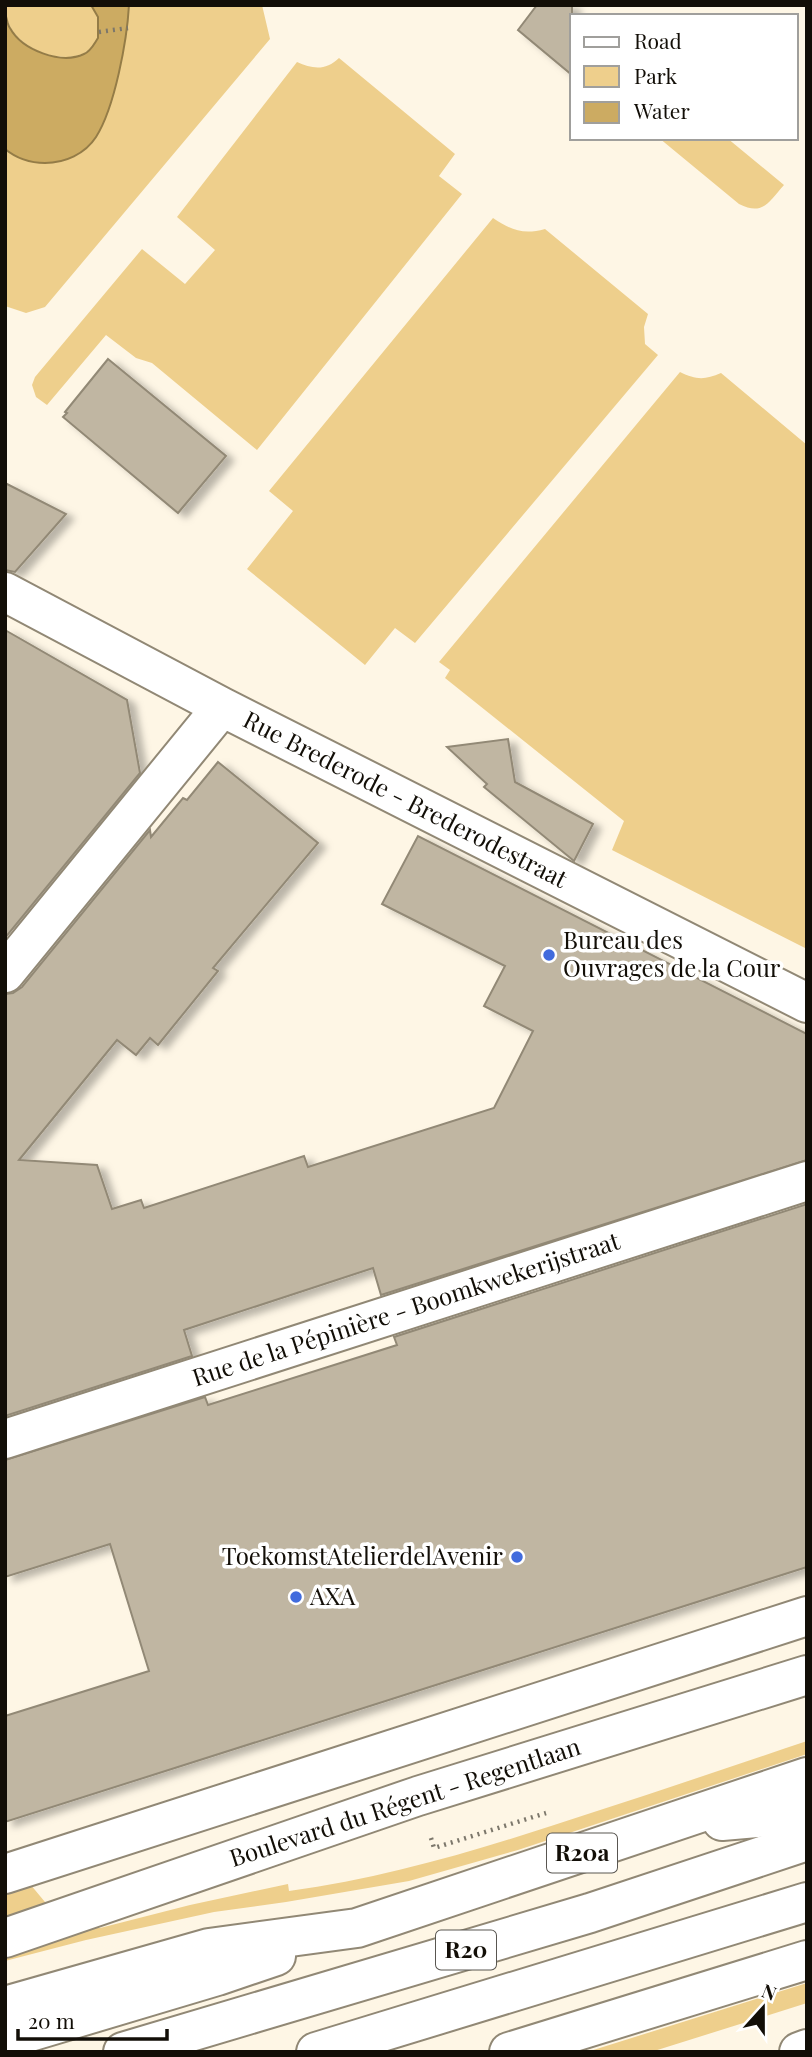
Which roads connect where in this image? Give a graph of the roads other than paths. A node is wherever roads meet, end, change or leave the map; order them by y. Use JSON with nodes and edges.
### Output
{"nodes":[{"id":1,"x":5,"y":592,"type":"edge"},
{"id":2,"x":222,"y":707,"type":"junction"},
{"id":3,"x":5,"y":973,"type":"edge"},
{"id":4,"x":807,"y":1003,"type":"edge"},
{"id":5,"x":807,"y":1181,"type":"edge"},
{"id":6,"x":5,"y":1439,"type":"edge"},
{"id":7,"x":807,"y":1616,"type":"edge"},
{"id":8,"x":807,"y":1675,"type":"edge"},
{"id":9,"x":807,"y":1777,"type":"edge"},
{"id":10,"x":807,"y":1814,"type":"edge"},
{"id":11,"x":667,"y":1825,"type":"junction"},
{"id":12,"x":807,"y":1841,"type":"edge"},
{"id":13,"x":5,"y":1874,"type":"edge"},
{"id":14,"x":807,"y":1902,"type":"edge"},
{"id":15,"x":357,"y":1928,"type":"junction"},
{"id":16,"x":5,"y":1938,"type":"edge"},
{"id":17,"x":807,"y":1940,"type":"edge"},
{"id":18,"x":807,"y":1960,"type":"edge"},
{"id":19,"x":730,"y":1984,"type":"junction"},
{"id":20,"x":5,"y":2006,"type":"edge"},
{"id":21,"x":5,"y":2047,"type":"edge"},
{"id":22,"x":807,"y":2049,"type":"edge"},
{"id":23,"x":123,"y":2052,"type":"edge"},
{"id":24,"x":316,"y":2052,"type":"edge"},
{"id":25,"x":509,"y":2052,"type":"edge"},
{"id":26,"x":799,"y":2052,"type":"edge"}],
"edges":[{"from":1,"to":2,"type":"main road","name":"Rue Brederode - Brederodestraat"},
{"from":2,"to":3,"type":"main road"},
{"from":2,"to":4,"type":"main road","name":"Rue Brederode - Brederodestraat"},
{"from":5,"to":6,"type":"main road","name":"Rue de la Pépinière - Boomkwekerijstraat"},
{"from":7,"to":13,"type":"main road"},
{"from":8,"to":16,"type":"main road","name":"Boulevard du Régent - Regentlaan"},
{"from":9,"to":11,"type":"main road","number":"R20a"},
{"from":10,"to":11,"type":"main road"},
{"from":11,"to":15,"type":"main road","number":"R20a"},
{"from":12,"to":23,"type":"main road","number":"R20"},
{"from":14,"to":24,"type":"main road","number":"R20"},
{"from":15,"to":20,"type":"main road","number":"R20a"},
{"from":15,"to":21,"type":"main road"},
{"from":17,"to":19,"type":"main road"},
{"from":18,"to":19,"type":"main road"},
{"from":19,"to":25,"type":"main road"},
{"from":22,"to":26,"type":"main road"}]}
